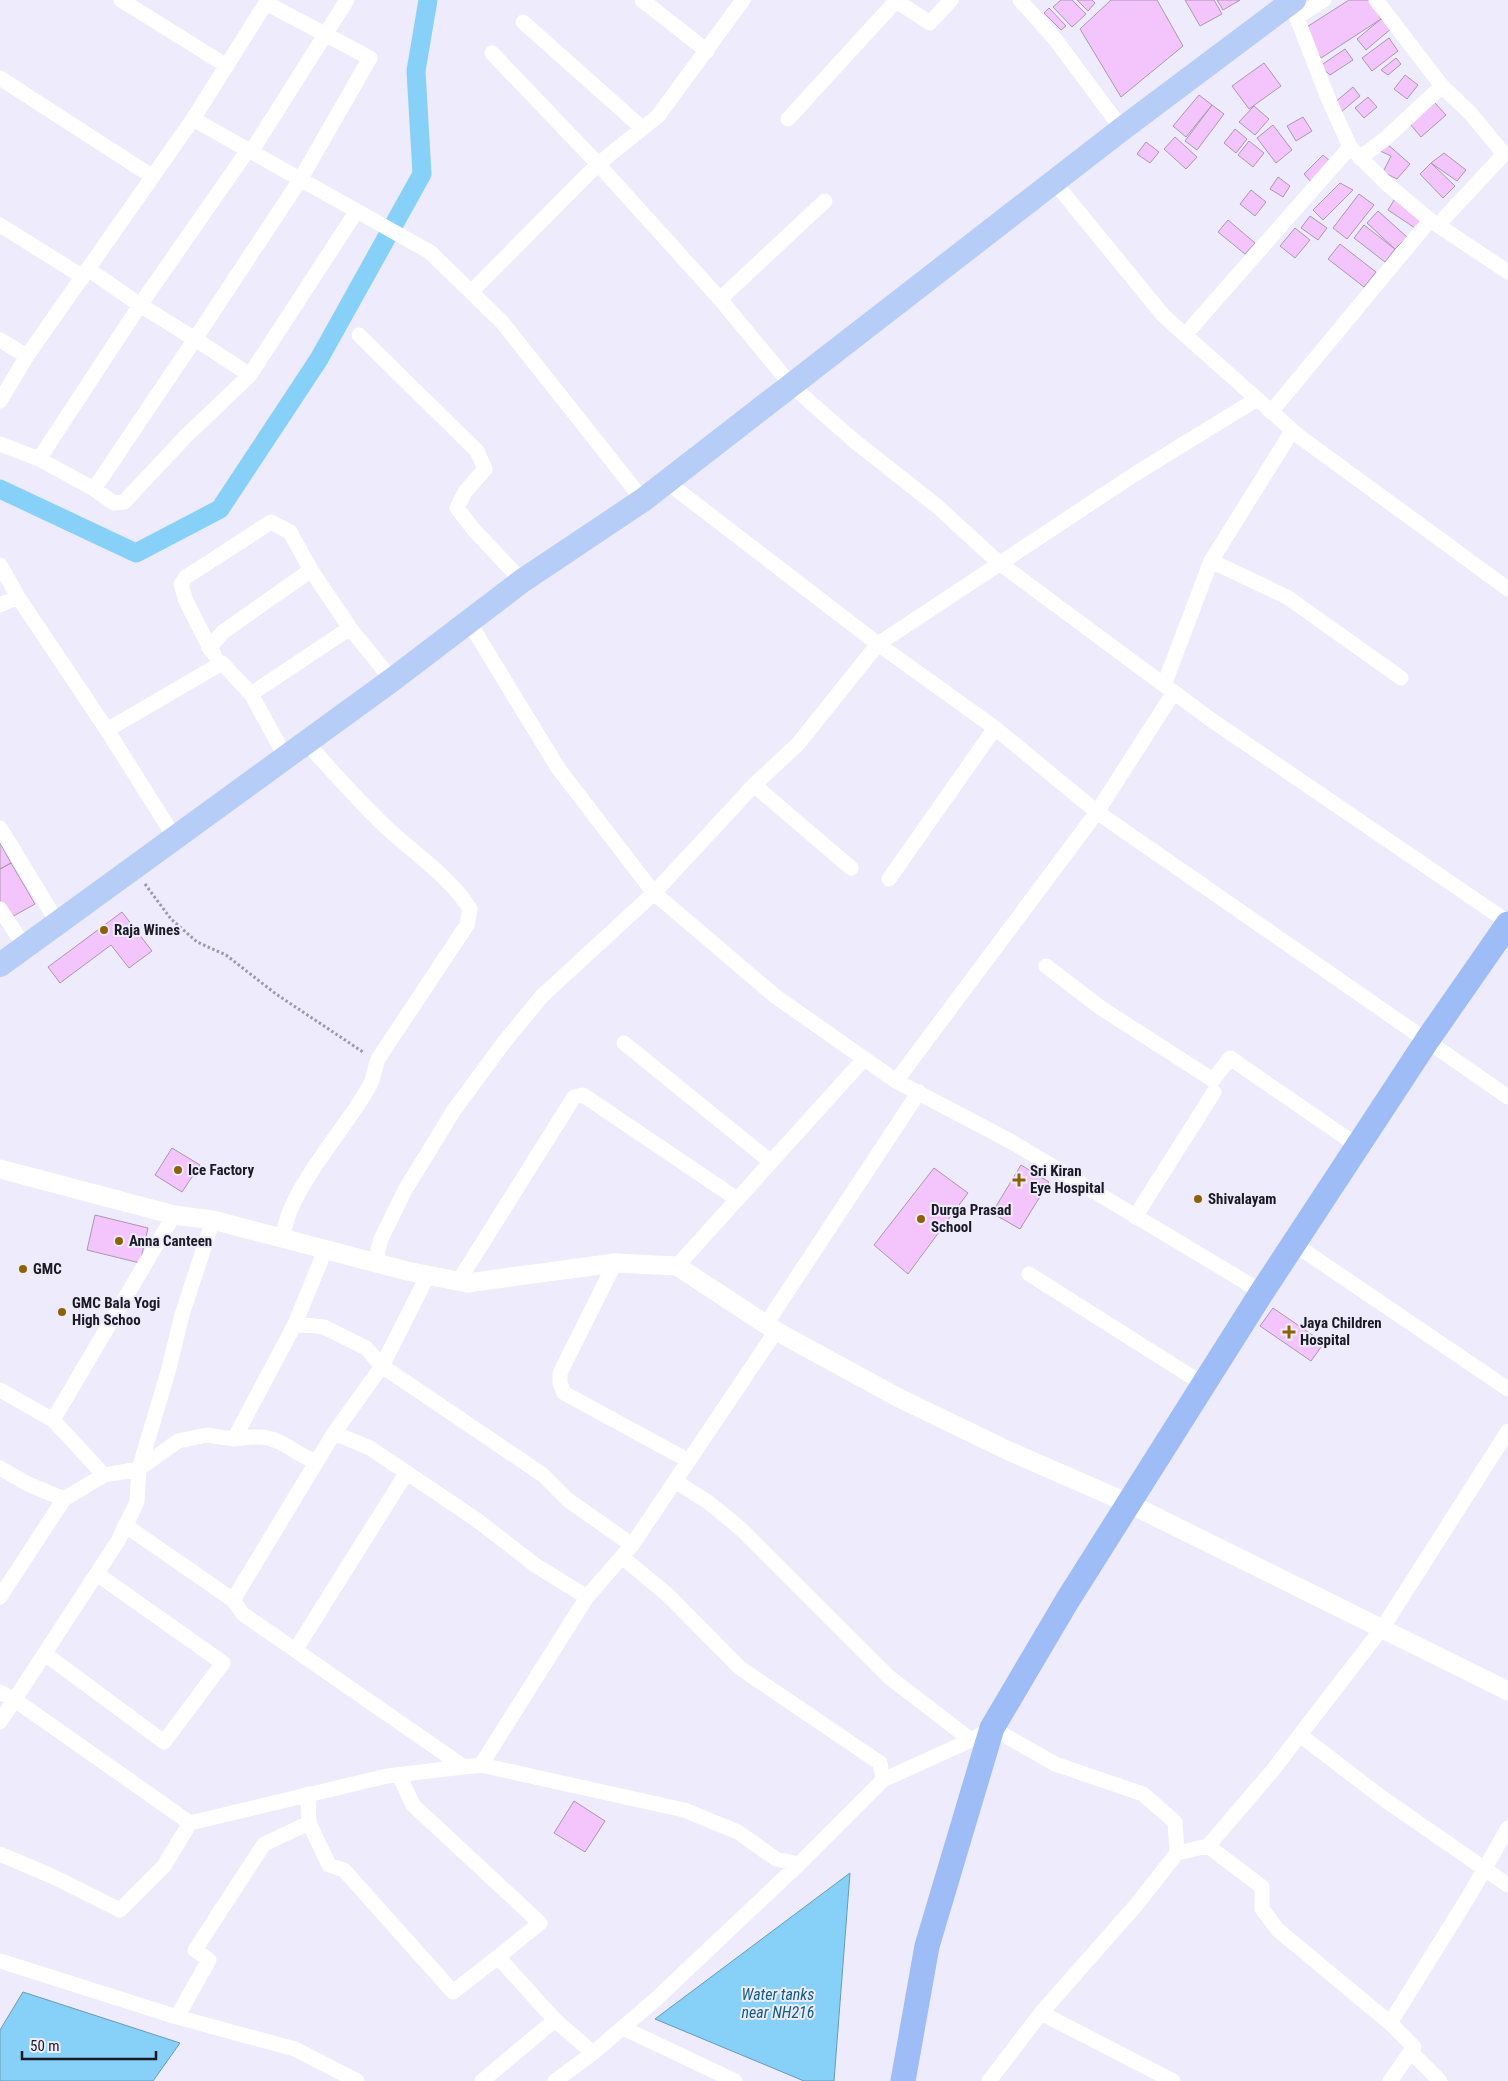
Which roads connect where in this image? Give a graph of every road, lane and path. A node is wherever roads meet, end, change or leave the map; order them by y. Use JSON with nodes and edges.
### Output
{"nodes":[{"id":1,"x":122,"y":0,"type":"edge"},
{"id":2,"x":347,"y":0,"type":"edge"},
{"id":3,"x":642,"y":0,"type":"edge"},
{"id":4,"x":951,"y":0,"type":"edge"},
{"id":5,"x":1020,"y":0,"type":"edge"},
{"id":6,"x":1324,"y":0,"type":"edge"},
{"id":7,"x":1376,"y":0,"type":"edge"},
{"id":8,"x":740,"y":1,"type":"edge"},
{"id":9,"x":267,"y":2,"type":"edge"},
{"id":10,"x":1293,"y":5,"type":"edge"},
{"id":11,"x":523,"y":22,"type":"dead end"},
{"id":12,"x":324,"y":35,"type":"junction"},
{"id":13,"x":707,"y":50,"type":"junction"},
{"id":14,"x":492,"y":53,"type":"dead end"},
{"id":15,"x":226,"y":66,"type":"junction"},
{"id":16,"x":0,"y":78,"type":"edge"},
{"id":17,"x":1442,"y":86,"type":"junction"},
{"id":18,"x":193,"y":119,"type":"junction"},
{"id":19,"x":788,"y":119,"type":"dead end"},
{"id":20,"x":641,"y":127,"type":"junction"},
{"id":21,"x":1122,"y":129,"type":"junction"},
{"id":22,"x":249,"y":151,"type":"junction"},
{"id":23,"x":1355,"y":153,"type":"junction"},
{"id":24,"x":1506,"y":155,"type":"edge"},
{"id":25,"x":598,"y":164,"type":"junction"},
{"id":26,"x":153,"y":177,"type":"junction"},
{"id":27,"x":300,"y":180,"type":"junction"},
{"id":28,"x":1055,"y":183,"type":"junction"},
{"id":29,"x":825,"y":201,"type":"dead end"},
{"id":30,"x":356,"y":212,"type":"junction"},
{"id":31,"x":1434,"y":222,"type":"junction"},
{"id":32,"x":0,"y":225,"type":"edge"},
{"id":33,"x":1508,"y":272,"type":"edge"},
{"id":34,"x":86,"y":273,"type":"junction"},
{"id":35,"x":471,"y":292,"type":"junction"},
{"id":36,"x":720,"y":299,"type":"junction"},
{"id":37,"x":140,"y":305,"type":"junction"},
{"id":38,"x":1185,"y":335,"type":"junction"},
{"id":39,"x":359,"y":336,"type":"dead end"},
{"id":40,"x":195,"y":339,"type":"junction"},
{"id":41,"x":0,"y":340,"type":"edge"},
{"id":42,"x":27,"y":356,"type":"junction"},
{"id":43,"x":250,"y":375,"type":"junction"},
{"id":44,"x":792,"y":386,"type":"junction"},
{"id":45,"x":1257,"y":400,"type":"junction"},
{"id":46,"x":0,"y":401,"type":"edge"},
{"id":47,"x":1271,"y":412,"type":"junction"},
{"id":48,"x":1292,"y":431,"type":"junction"},
{"id":49,"x":0,"y":444,"type":"edge"},
{"id":50,"x":39,"y":459,"type":"junction"},
{"id":51,"x":667,"y":482,"type":"junction"},
{"id":52,"x":94,"y":488,"type":"junction"},
{"id":53,"x":643,"y":500,"type":"junction"},
{"id":54,"x":998,"y":562,"type":"junction"},
{"id":55,"x":1211,"y":562,"type":"junction"},
{"id":56,"x":0,"y":565,"type":"edge"},
{"id":57,"x":311,"y":570,"type":"junction"},
{"id":58,"x":522,"y":581,"type":"junction"},
{"id":59,"x":1508,"y":589,"type":"edge"},
{"id":60,"x":18,"y":597,"type":"junction"},
{"id":61,"x":0,"y":606,"type":"edge"},
{"id":62,"x":470,"y":622,"type":"junction"},
{"id":63,"x":350,"y":628,"type":"junction"},
{"id":64,"x":878,"y":644,"type":"junction"},
{"id":65,"x":210,"y":648,"type":"junction"},
{"id":66,"x":222,"y":662,"type":"junction"},
{"id":67,"x":1401,"y":678,"type":"dead end"},
{"id":68,"x":392,"y":680,"type":"junction"},
{"id":69,"x":1169,"y":689,"type":"junction"},
{"id":70,"x":251,"y":694,"type":"junction"},
{"id":71,"x":995,"y":728,"type":"junction"},
{"id":72,"x":107,"y":730,"type":"junction"},
{"id":73,"x":306,"y":742,"type":"junction"},
{"id":74,"x":286,"y":756,"type":"junction"},
{"id":75,"x":754,"y":785,"type":"junction"},
{"id":76,"x":1096,"y":812,"type":"junction"},
{"id":77,"x":0,"y":828,"type":"edge"},
{"id":78,"x":175,"y":838,"type":"junction"},
{"id":79,"x":133,"y":867,"type":"junction"},
{"id":80,"x":851,"y":868,"type":"dead end"},
{"id":81,"x":889,"y":879,"type":"dead end"},
{"id":82,"x":654,"y":894,"type":"junction"},
{"id":83,"x":0,"y":909,"type":"edge"},
{"id":84,"x":58,"y":923,"type":"junction"},
{"id":85,"x":1508,"y":923,"type":"edge"},
{"id":86,"x":25,"y":948,"type":"junction"},
{"id":87,"x":0,"y":965,"type":"edge"},
{"id":88,"x":1046,"y":966,"type":"dead end"},
{"id":89,"x":1428,"y":1039,"type":"junction"},
{"id":90,"x":624,"y":1042,"type":"dead end"},
{"id":91,"x":378,"y":1059,"type":"junction"},
{"id":92,"x":864,"y":1059,"type":"junction"},
{"id":93,"x":896,"y":1081,"type":"junction"},
{"id":94,"x":919,"y":1092,"type":"junction"},
{"id":95,"x":1214,"y":1092,"type":"dead end"},
{"id":96,"x":1508,"y":1097,"type":"edge"},
{"id":97,"x":1358,"y":1146,"type":"junction"},
{"id":98,"x":771,"y":1162,"type":"junction"},
{"id":99,"x":0,"y":1169,"type":"edge"},
{"id":100,"x":737,"y":1199,"type":"junction"},
{"id":101,"x":174,"y":1214,"type":"junction"},
{"id":102,"x":1135,"y":1217,"type":"junction"},
{"id":103,"x":213,"y":1220,"type":"junction"},
{"id":104,"x":283,"y":1239,"type":"junction"},
{"id":105,"x":1294,"y":1244,"type":"junction"},
{"id":106,"x":326,"y":1248,"type":"junction"},
{"id":107,"x":375,"y":1262,"type":"junction"},
{"id":108,"x":615,"y":1262,"type":"junction"},
{"id":109,"x":677,"y":1266,"type":"junction"},
{"id":110,"x":428,"y":1274,"type":"junction"},
{"id":111,"x":1028,"y":1274,"type":"dead end"},
{"id":112,"x":458,"y":1282,"type":"junction"},
{"id":113,"x":1262,"y":1292,"type":"junction"},
{"id":114,"x":295,"y":1324,"type":"junction"},
{"id":115,"x":771,"y":1328,"type":"junction"},
{"id":116,"x":382,"y":1366,"type":"junction"},
{"id":117,"x":1204,"y":1384,"type":"junction"},
{"id":118,"x":1508,"y":1389,"type":"edge"},
{"id":119,"x":0,"y":1390,"type":"edge"},
{"id":120,"x":53,"y":1420,"type":"junction"},
{"id":121,"x":1508,"y":1430,"type":"edge"},
{"id":122,"x":334,"y":1433,"type":"junction"},
{"id":123,"x":234,"y":1439,"type":"junction"},
{"id":124,"x":317,"y":1461,"type":"junction"},
{"id":125,"x":689,"y":1461,"type":"junction"},
{"id":126,"x":139,"y":1469,"type":"junction"},
{"id":127,"x":0,"y":1470,"type":"edge"},
{"id":128,"x":407,"y":1472,"type":"junction"},
{"id":129,"x":104,"y":1475,"type":"junction"},
{"id":130,"x":675,"y":1481,"type":"junction"},
{"id":131,"x":64,"y":1500,"type":"junction"},
{"id":132,"x":1128,"y":1503,"type":"junction"},
{"id":133,"x":125,"y":1526,"type":"junction"},
{"id":134,"x":632,"y":1545,"type":"junction"},
{"id":135,"x":622,"y":1557,"type":"junction"},
{"id":136,"x":97,"y":1574,"type":"junction"},
{"id":137,"x":0,"y":1597,"type":"edge"},
{"id":138,"x":587,"y":1597,"type":"junction"},
{"id":139,"x":233,"y":1600,"type":"junction"},
{"id":140,"x":1383,"y":1627,"type":"junction"},
{"id":141,"x":296,"y":1649,"type":"junction"},
{"id":142,"x":45,"y":1654,"type":"junction"},
{"id":143,"x":1508,"y":1691,"type":"edge"},
{"id":144,"x":0,"y":1692,"type":"edge"},
{"id":145,"x":15,"y":1700,"type":"junction"},
{"id":146,"x":0,"y":1722,"type":"edge"},
{"id":147,"x":982,"y":1734,"type":"junction"},
{"id":148,"x":1300,"y":1735,"type":"junction"},
{"id":149,"x":481,"y":1765,"type":"junction"},
{"id":150,"x":464,"y":1767,"type":"junction"},
{"id":151,"x":400,"y":1775,"type":"junction"},
{"id":152,"x":882,"y":1780,"type":"junction"},
{"id":153,"x":308,"y":1794,"type":"junction"},
{"id":154,"x":190,"y":1823,"type":"junction"},
{"id":155,"x":309,"y":1823,"type":"junction"},
{"id":156,"x":1508,"y":1828,"type":"edge"},
{"id":157,"x":1208,"y":1846,"type":"junction"},
{"id":158,"x":1177,"y":1853,"type":"junction"},
{"id":159,"x":0,"y":1854,"type":"edge"},
{"id":160,"x":799,"y":1864,"type":"junction"},
{"id":161,"x":1484,"y":1870,"type":"junction"},
{"id":162,"x":1508,"y":1885,"type":"edge"},
{"id":163,"x":498,"y":1957,"type":"junction"},
{"id":164,"x":0,"y":1961,"type":"edge"},
{"id":165,"x":1041,"y":2013,"type":"junction"},
{"id":166,"x":176,"y":2017,"type":"junction"},
{"id":167,"x":555,"y":2020,"type":"junction"},
{"id":168,"x":1390,"y":2023,"type":"junction"},
{"id":169,"x":623,"y":2028,"type":"junction"},
{"id":170,"x":1410,"y":2052,"type":"junction"},
{"id":171,"x":593,"y":2053,"type":"junction"},
{"id":172,"x":357,"y":2081,"type":"edge"},
{"id":173,"x":482,"y":2081,"type":"edge"},
{"id":174,"x":555,"y":2081,"type":"edge"},
{"id":175,"x":735,"y":2081,"type":"edge"},
{"id":176,"x":902,"y":2081,"type":"edge"},
{"id":177,"x":989,"y":2081,"type":"edge"},
{"id":178,"x":1173,"y":2081,"type":"edge"},
{"id":179,"x":1390,"y":2081,"type":"edge"},
{"id":180,"x":1440,"y":2081,"type":"edge"}],
"edges":[{"from":1,"to":15,"type":"street"},
{"from":2,"to":12,"type":"street"},
{"from":3,"to":13,"type":"street"},
{"from":4,"to":19,"type":"street"},
{"from":5,"to":21,"type":"street"},
{"from":6,"to":10,"type":"street"},
{"from":7,"to":17,"type":"street"},
{"from":8,"to":13,"type":"street"},
{"from":9,"to":12,"type":"street"},
{"from":9,"to":15,"type":"street"},
{"from":10,"to":21,"type":"main road"},
{"from":10,"to":23,"type":"street"},
{"from":11,"to":20,"type":"street"},
{"from":12,"to":22,"type":"street"},
{"from":12,"to":27,"type":"street"},
{"from":13,"to":20,"type":"street"},
{"from":14,"to":25,"type":"street"},
{"from":15,"to":18,"type":"street"},
{"from":16,"to":26,"type":"street"},
{"from":17,"to":23,"type":"street"},
{"from":17,"to":24,"type":"street"},
{"from":18,"to":22,"type":"street"},
{"from":18,"to":26,"type":"street"},
{"from":20,"to":25,"type":"street"},
{"from":21,"to":28,"type":"main road"},
{"from":22,"to":27,"type":"street"},
{"from":22,"to":37,"type":"street"},
{"from":23,"to":31,"type":"street"},
{"from":23,"to":38,"type":"street"},
{"from":24,"to":31,"type":"street"},
{"from":25,"to":35,"type":"street"},
{"from":25,"to":36,"type":"street"},
{"from":26,"to":34,"type":"street"},
{"from":27,"to":30,"type":"street"},
{"from":27,"to":40,"type":"street"},
{"from":28,"to":38,"type":"street"},
{"from":28,"to":44,"type":"main road"},
{"from":29,"to":36,"type":"street"},
{"from":30,"to":35,"type":"street"},
{"from":30,"to":43,"type":"street"},
{"from":31,"to":33,"type":"street"},
{"from":31,"to":47,"type":"street"},
{"from":32,"to":34,"type":"street"},
{"from":34,"to":37,"type":"street"},
{"from":34,"to":42,"type":"street"},
{"from":35,"to":53,"type":"street"},
{"from":36,"to":44,"type":"street"},
{"from":37,"to":40,"type":"street"},
{"from":37,"to":50,"type":"street"},
{"from":38,"to":45,"type":"street"},
{"from":39,"to":58,"type":"street"},
{"from":40,"to":43,"type":"street"},
{"from":40,"to":52,"type":"street"},
{"from":41,"to":42,"type":"street"},
{"from":42,"to":46,"type":"street"},
{"from":43,"to":52,"type":"street"},
{"from":44,"to":51,"type":"main road"},
{"from":44,"to":54,"type":"street"},
{"from":45,"to":47,"type":"street"},
{"from":45,"to":54,"type":"street"},
{"from":47,"to":48,"type":"street"},
{"from":48,"to":55,"type":"street"},
{"from":48,"to":59,"type":"street"},
{"from":49,"to":50,"type":"street"},
{"from":50,"to":52,"type":"street"},
{"from":51,"to":53,"type":"main road"},
{"from":51,"to":64,"type":"street"},
{"from":53,"to":58,"type":"main road"},
{"from":54,"to":64,"type":"street"},
{"from":54,"to":69,"type":"street"},
{"from":55,"to":67,"type":"street"},
{"from":55,"to":69,"type":"street"},
{"from":56,"to":60,"type":"street"},
{"from":57,"to":63,"type":"street"},
{"from":57,"to":65,"type":"street"},
{"from":57,"to":65,"type":"street"},
{"from":58,"to":62,"type":"main road"},
{"from":60,"to":61,"type":"street"},
{"from":60,"to":72,"type":"street"},
{"from":62,"to":68,"type":"main road"},
{"from":62,"to":82,"type":"street"},
{"from":63,"to":68,"type":"street"},
{"from":63,"to":70,"type":"street"},
{"from":64,"to":71,"type":"street"},
{"from":64,"to":75,"type":"street"},
{"from":65,"to":66,"type":"street"},
{"from":66,"to":70,"type":"street"},
{"from":66,"to":72,"type":"street"},
{"from":68,"to":73,"type":"main road"},
{"from":69,"to":76,"type":"street"},
{"from":69,"to":85,"type":"street"},
{"from":70,"to":74,"type":"street"},
{"from":71,"to":76,"type":"street"},
{"from":71,"to":81,"type":"street"},
{"from":72,"to":78,"type":"street"},
{"from":73,"to":74,"type":"main road"},
{"from":73,"to":91,"type":"street"},
{"from":74,"to":78,"type":"main road"},
{"from":75,"to":80,"type":"street"},
{"from":75,"to":82,"type":"street"},
{"from":76,"to":89,"type":"street"},
{"from":76,"to":93,"type":"street"},
{"from":77,"to":84,"type":"street"},
{"from":78,"to":79,"type":"main road"},
{"from":79,"to":84,"type":"main road"},
{"from":79,"to":91,"type":"path"},
{"from":82,"to":92,"type":"street"},
{"from":82,"to":107,"type":"street"},
{"from":83,"to":86,"type":"street"},
{"from":84,"to":86,"type":"main road"},
{"from":85,"to":89,"type":"highway"},
{"from":86,"to":87,"type":"main road"},
{"from":88,"to":97,"type":"street"},
{"from":89,"to":96,"type":"street"},
{"from":89,"to":97,"type":"highway"},
{"from":90,"to":98,"type":"street"},
{"from":91,"to":104,"type":"street"},
{"from":92,"to":93,"type":"street"},
{"from":92,"to":98,"type":"street"},
{"from":93,"to":94,"type":"street"},
{"from":94,"to":102,"type":"street"},
{"from":94,"to":115,"type":"street"},
{"from":95,"to":102,"type":"street"},
{"from":97,"to":105,"type":"highway"},
{"from":98,"to":100,"type":"street"},
{"from":99,"to":101,"type":"street"},
{"from":100,"to":109,"type":"street"},
{"from":100,"to":112,"type":"street"},
{"from":101,"to":103,"type":"street"},
{"from":101,"to":120,"type":"street"},
{"from":102,"to":113,"type":"street"},
{"from":103,"to":104,"type":"street"},
{"from":103,"to":126,"type":"street"},
{"from":104,"to":106,"type":"street"},
{"from":105,"to":113,"type":"highway"},
{"from":105,"to":118,"type":"street"},
{"from":106,"to":107,"type":"street"},
{"from":106,"to":114,"type":"street"},
{"from":107,"to":110,"type":"street"},
{"from":108,"to":109,"type":"street"},
{"from":108,"to":112,"type":"street"},
{"from":108,"to":125,"type":"street"},
{"from":109,"to":115,"type":"street"},
{"from":110,"to":112,"type":"street"},
{"from":110,"to":116,"type":"street"},
{"from":111,"to":117,"type":"street"},
{"from":113,"to":117,"type":"highway"},
{"from":114,"to":116,"type":"street"},
{"from":114,"to":123,"type":"street"},
{"from":115,"to":125,"type":"street"},
{"from":115,"to":132,"type":"street"},
{"from":116,"to":122,"type":"street"},
{"from":116,"to":134,"type":"street"},
{"from":117,"to":132,"type":"highway"},
{"from":119,"to":120,"type":"street"},
{"from":120,"to":129,"type":"street"},
{"from":121,"to":140,"type":"street"},
{"from":122,"to":124,"type":"street"},
{"from":122,"to":128,"type":"street"},
{"from":123,"to":124,"type":"street"},
{"from":123,"to":126,"type":"street"},
{"from":124,"to":139,"type":"street"},
{"from":125,"to":130,"type":"street"},
{"from":126,"to":129,"type":"street"},
{"from":126,"to":133,"type":"street"},
{"from":127,"to":131,"type":"street"},
{"from":128,"to":138,"type":"street"},
{"from":128,"to":141,"type":"street"},
{"from":129,"to":131,"type":"street"},
{"from":130,"to":134,"type":"street"},
{"from":130,"to":147,"type":"street"},
{"from":131,"to":137,"type":"street"},
{"from":132,"to":140,"type":"street"},
{"from":132,"to":147,"type":"highway"},
{"from":133,"to":136,"type":"street"},
{"from":133,"to":139,"type":"street"},
{"from":134,"to":135,"type":"street"},
{"from":135,"to":138,"type":"street"},
{"from":135,"to":152,"type":"street"},
{"from":136,"to":142,"type":"street"},
{"from":136,"to":142,"type":"street"},
{"from":138,"to":149,"type":"street"},
{"from":139,"to":141,"type":"street"},
{"from":140,"to":143,"type":"street"},
{"from":140,"to":148,"type":"street"},
{"from":141,"to":150,"type":"street"},
{"from":142,"to":145,"type":"street"},
{"from":144,"to":145,"type":"street"},
{"from":145,"to":146,"type":"street"},
{"from":145,"to":154,"type":"street"},
{"from":147,"to":152,"type":"street"},
{"from":147,"to":158,"type":"street"},
{"from":147,"to":176,"type":"highway"},
{"from":148,"to":157,"type":"street"},
{"from":148,"to":161,"type":"street"},
{"from":149,"to":150,"type":"street"},
{"from":149,"to":160,"type":"street"},
{"from":150,"to":151,"type":"street"},
{"from":151,"to":153,"type":"street"},
{"from":151,"to":163,"type":"street"},
{"from":152,"to":160,"type":"street"},
{"from":153,"to":154,"type":"street"},
{"from":153,"to":155,"type":"street"},
{"from":154,"to":159,"type":"street"},
{"from":155,"to":163,"type":"street"},
{"from":155,"to":166,"type":"street"},
{"from":156,"to":161,"type":"street"},
{"from":157,"to":158,"type":"street"},
{"from":157,"to":168,"type":"street"},
{"from":158,"to":165,"type":"street"},
{"from":160,"to":169,"type":"street"},
{"from":161,"to":162,"type":"street"},
{"from":161,"to":168,"type":"street"},
{"from":163,"to":167,"type":"street"},
{"from":164,"to":166,"type":"street"},
{"from":165,"to":177,"type":"street"},
{"from":165,"to":178,"type":"street"},
{"from":166,"to":172,"type":"street"},
{"from":167,"to":171,"type":"street"},
{"from":167,"to":173,"type":"street"},
{"from":168,"to":170,"type":"street"},
{"from":169,"to":171,"type":"street"},
{"from":169,"to":175,"type":"street"},
{"from":170,"to":179,"type":"street"},
{"from":170,"to":180,"type":"street"},
{"from":171,"to":174,"type":"street"}]}
